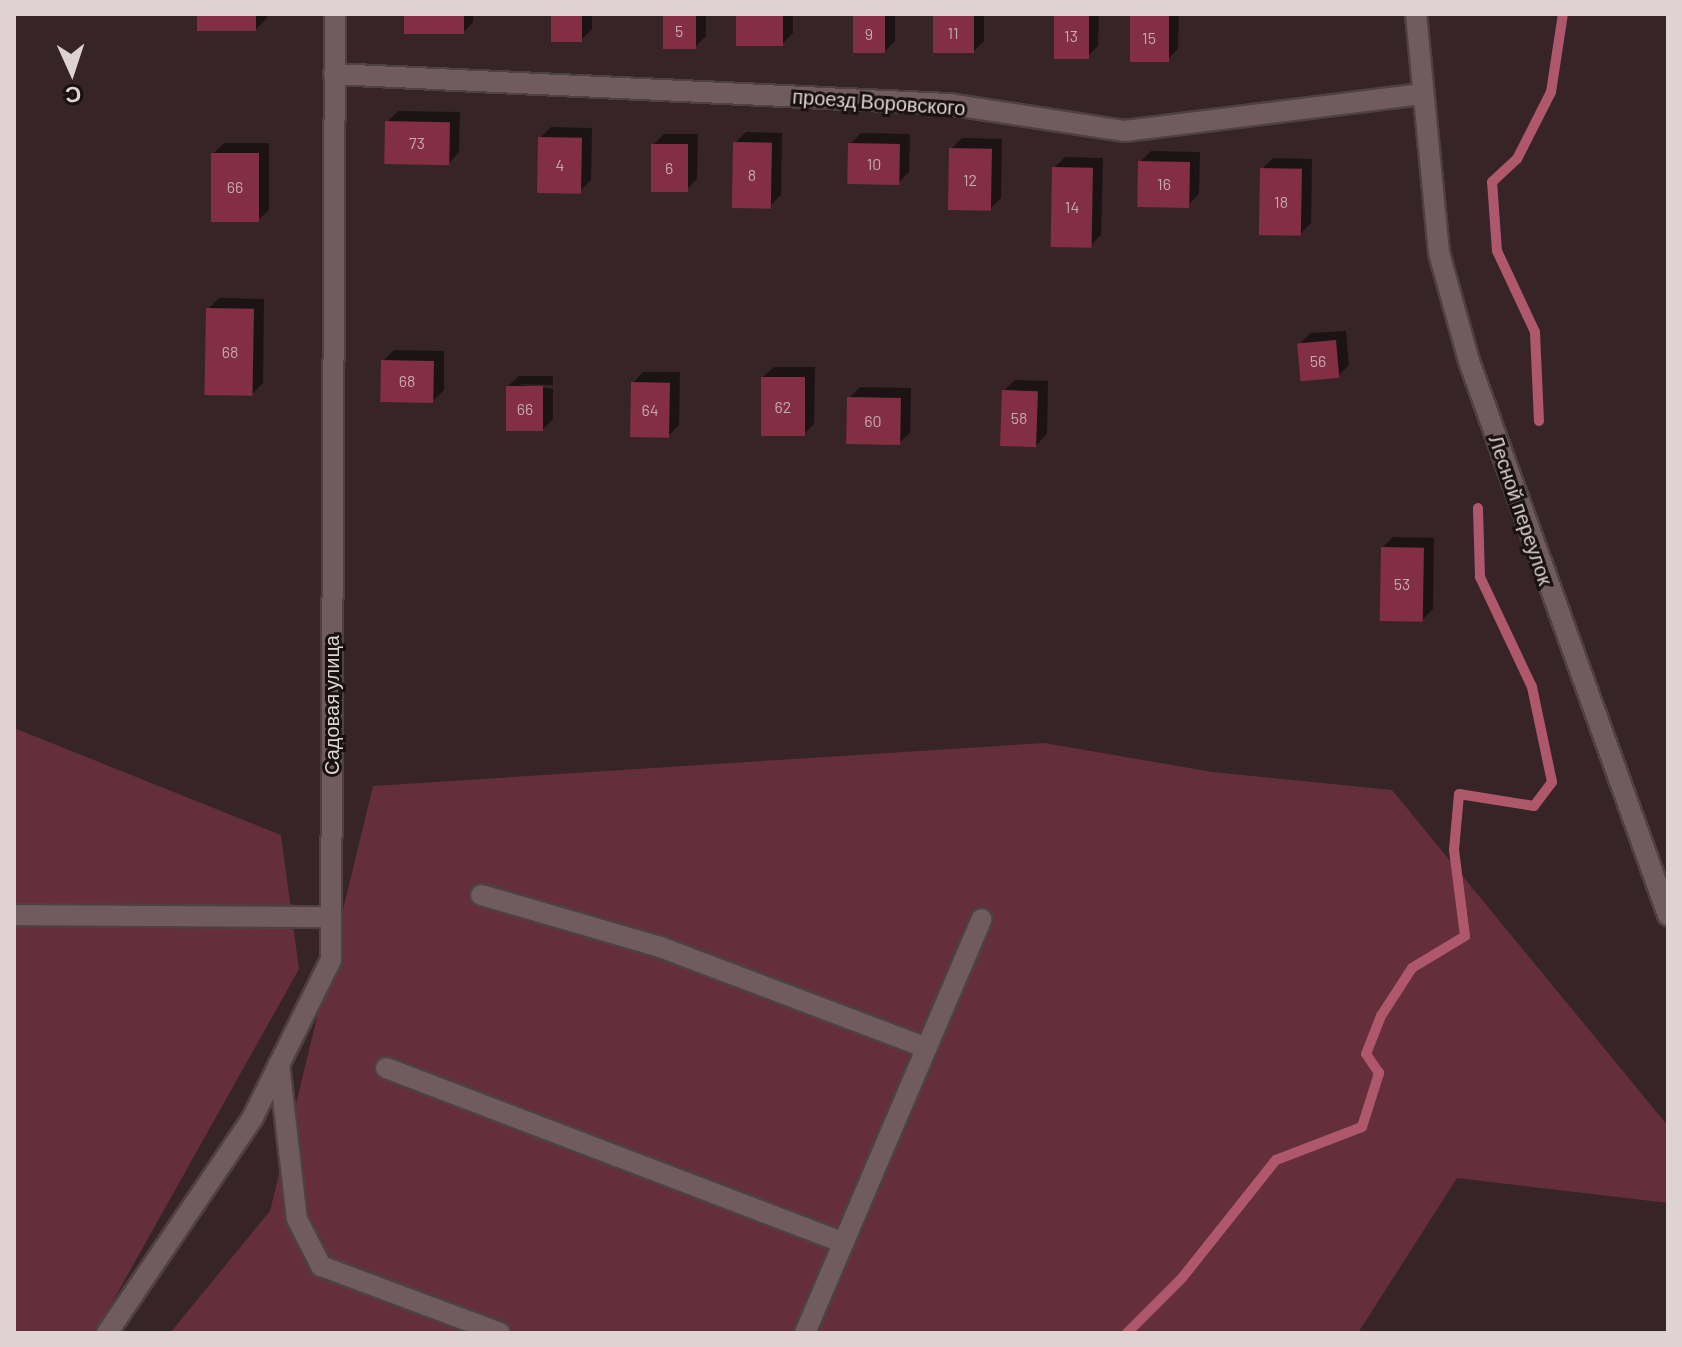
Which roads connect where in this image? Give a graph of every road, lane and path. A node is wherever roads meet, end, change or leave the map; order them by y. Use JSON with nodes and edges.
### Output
{"nodes":[{"id":1,"x":335,"y":14,"type":"edge"},
{"id":2,"x":1416,"y":14,"type":"edge"},
{"id":3,"x":334,"y":74,"type":"junction"},
{"id":4,"x":1420,"y":94,"type":"junction"},
{"id":5,"x":481,"y":895,"type":"dead end"},
{"id":6,"x":14,"y":915,"type":"edge"},
{"id":7,"x":1668,"y":915,"type":"edge"},
{"id":8,"x":331,"y":917,"type":"junction"},
{"id":9,"x":982,"y":919,"type":"dead end"},
{"id":10,"x":927,"y":1048,"type":"junction"},
{"id":11,"x":279,"y":1064,"type":"junction"},
{"id":12,"x":386,"y":1068,"type":"dead end"},
{"id":13,"x":844,"y":1243,"type":"junction"},
{"id":14,"x":107,"y":1333,"type":"edge"},
{"id":15,"x":500,"y":1333,"type":"edge"},
{"id":16,"x":805,"y":1333,"type":"edge"}],
"edges":[{"from":1,"to":3,"type":"street","name":"Садовая улица"},
{"from":2,"to":4,"type":"street","name":"Лесной переулок"},
{"from":3,"to":4,"type":"street","name":"проезд Воровского"},
{"from":3,"to":8,"type":"street","name":"Садовая улица"},
{"from":4,"to":7,"type":"street","name":"Лесной переулок"},
{"from":5,"to":10,"type":"street"},
{"from":6,"to":8,"type":"street"},
{"from":8,"to":11,"type":"street","name":"Садовая улица"},
{"from":9,"to":10,"type":"street"},
{"from":10,"to":13,"type":"street"},
{"from":11,"to":14,"type":"street","name":"Садовая улица"},
{"from":11,"to":15,"type":"street"},
{"from":12,"to":13,"type":"street"},
{"from":13,"to":16,"type":"street"}]}
